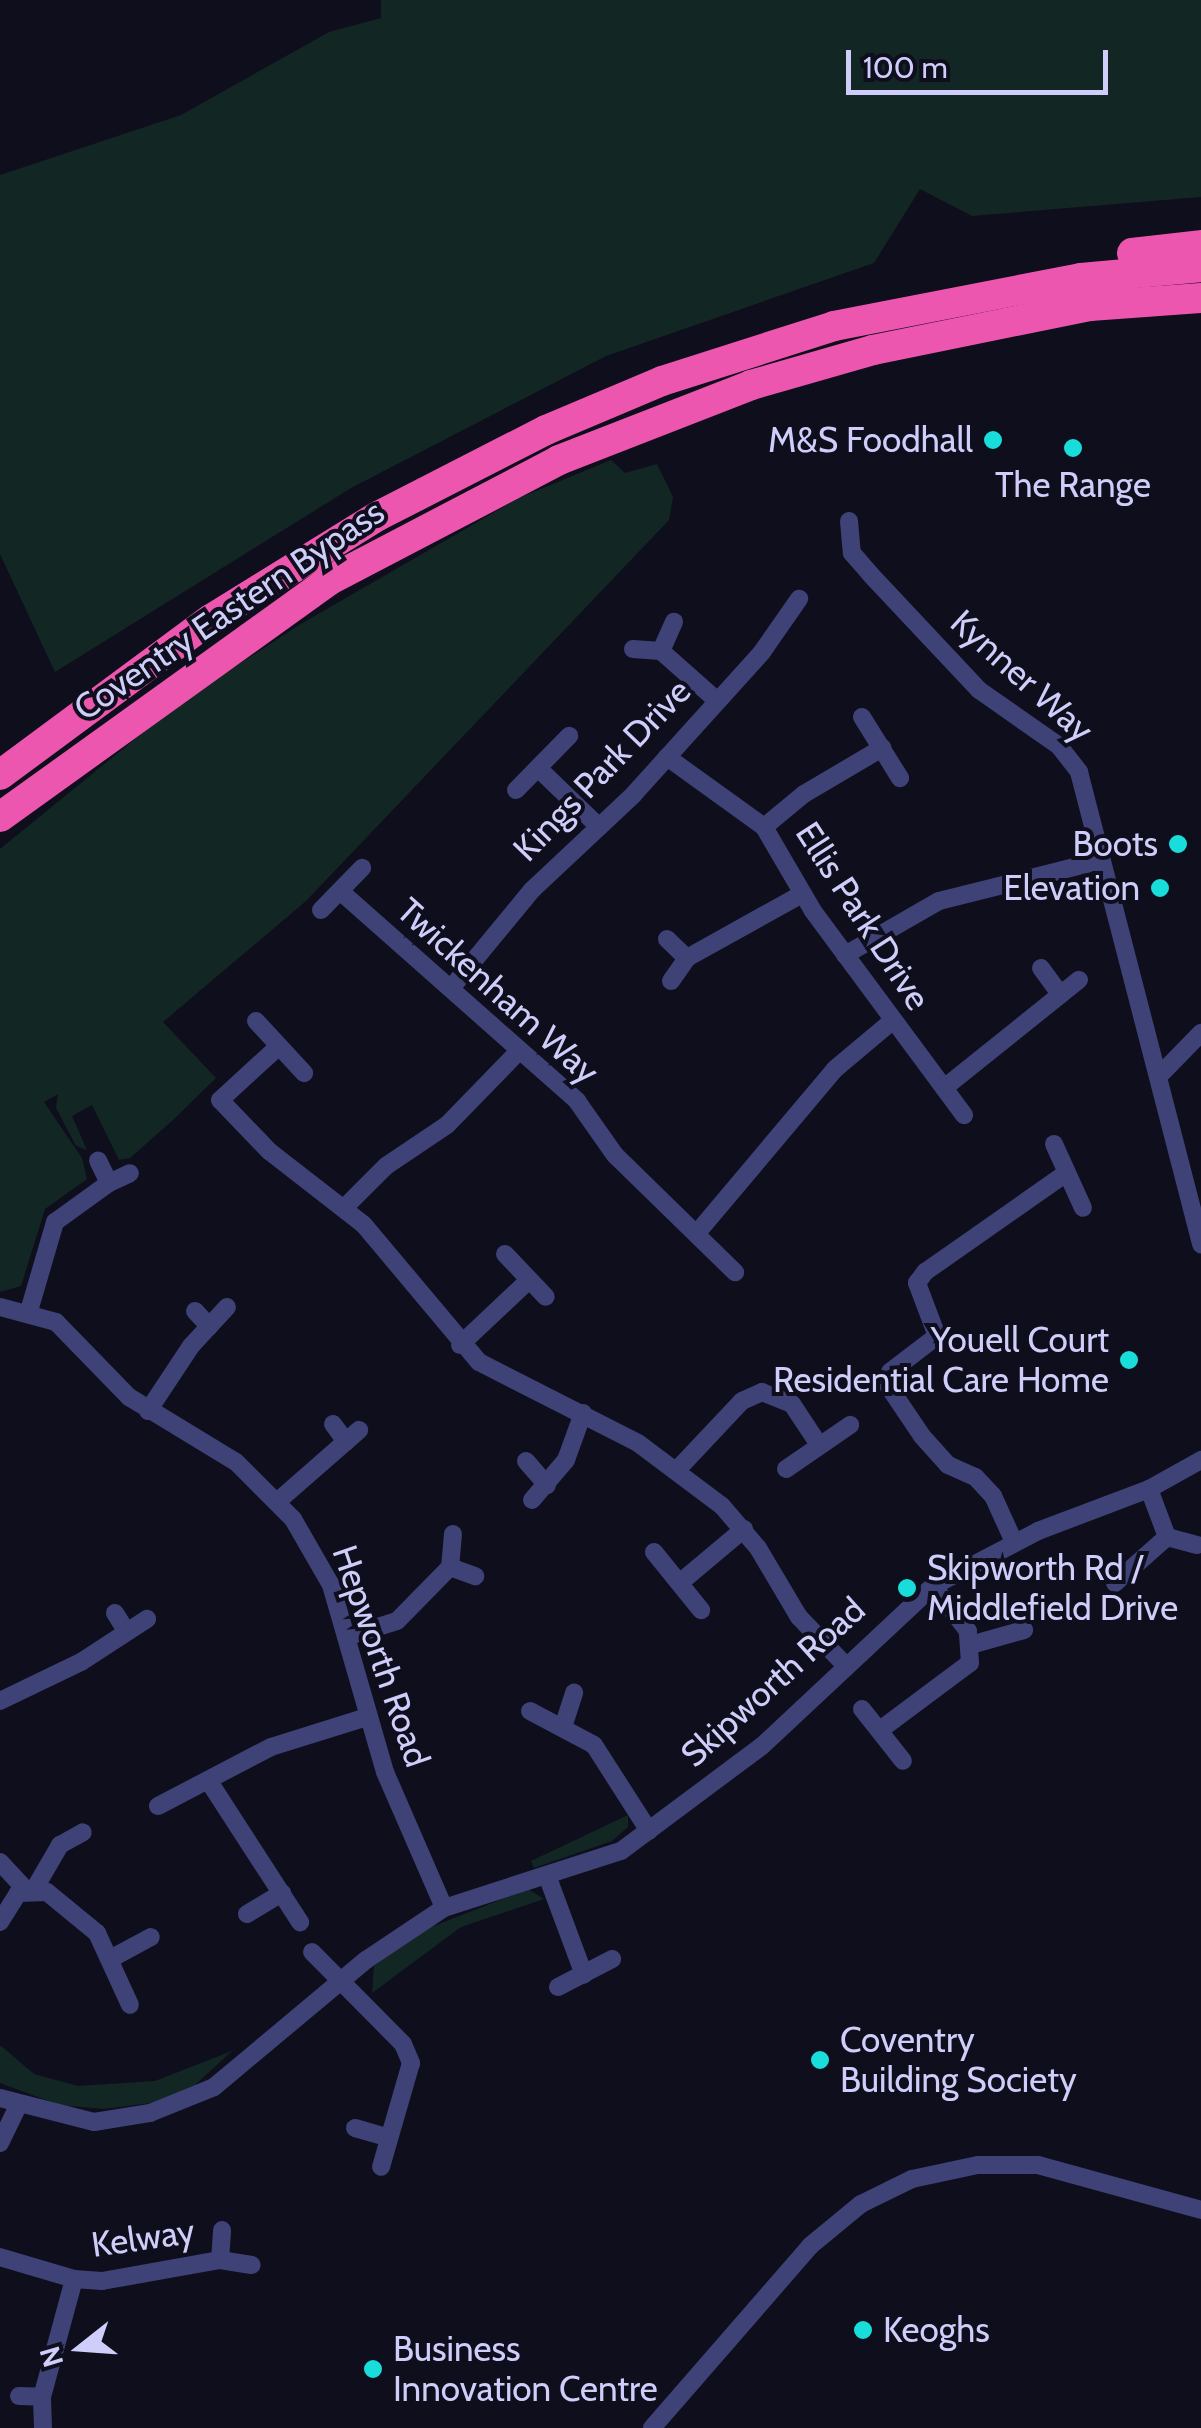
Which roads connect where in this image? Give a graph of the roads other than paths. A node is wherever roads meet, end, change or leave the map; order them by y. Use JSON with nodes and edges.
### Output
{"nodes":[{"id":1,"x":1201,"y":246,"type":"edge"},
{"id":2,"x":1201,"y":267,"type":"edge"},
{"id":3,"x":1201,"y":298,"type":"edge"},
{"id":4,"x":1201,"y":315,"type":"edge"},
{"id":5,"x":448,"y":514,"type":"junction"},
{"id":6,"x":378,"y":516,"type":"junction"},
{"id":7,"x":850,"y":521,"type":"dead end"},
{"id":8,"x":799,"y":599,"type":"dead end"},
{"id":9,"x":674,"y":622,"type":"dead end"},
{"id":10,"x":634,"y":649,"type":"dead end"},
{"id":11,"x":661,"y":651,"type":"junction"},
{"id":12,"x":714,"y":699,"type":"junction"},
{"id":13,"x":862,"y":717,"type":"dead end"},
{"id":14,"x":569,"y":736,"type":"dead end"},
{"id":15,"x":882,"y":748,"type":"junction"},
{"id":16,"x":667,"y":757,"type":"junction"},
{"id":17,"x":538,"y":768,"type":"junction"},
{"id":18,"x":0,"y":775,"type":"edge"},
{"id":19,"x":900,"y":778,"type":"dead end"},
{"id":20,"x":516,"y":790,"type":"dead end"},
{"id":21,"x":0,"y":816,"type":"edge"},
{"id":22,"x":764,"y":827,"type":"junction"},
{"id":23,"x":599,"y":828,"type":"junction"},
{"id":24,"x":1102,"y":860,"type":"junction"},
{"id":25,"x":362,"y":868,"type":"dead end"},
{"id":26,"x":340,"y":891,"type":"junction"},
{"id":27,"x":802,"y":894,"type":"junction"},
{"id":28,"x":321,"y":910,"type":"dead end"},
{"id":29,"x":667,"y":939,"type":"dead end"},
{"id":30,"x":845,"y":956,"type":"junction"},
{"id":31,"x":688,"y":958,"type":"junction"},
{"id":32,"x":1040,"y":968,"type":"dead end"},
{"id":33,"x":1079,"y":980,"type":"dead end"},
{"id":34,"x":671,"y":981,"type":"dead end"},
{"id":35,"x":452,"y":987,"type":"junction"},
{"id":36,"x":1059,"y":993,"type":"junction"},
{"id":37,"x":256,"y":1021,"type":"dead end"},
{"id":38,"x":891,"y":1022,"type":"junction"},
{"id":39,"x":1201,"y":1033,"type":"edge"},
{"id":40,"x":279,"y":1046,"type":"junction"},
{"id":41,"x":517,"y":1053,"type":"junction"},
{"id":42,"x":304,"y":1074,"type":"dead end"},
{"id":43,"x":1158,"y":1077,"type":"junction"},
{"id":44,"x":944,"y":1088,"type":"junction"},
{"id":45,"x":964,"y":1115,"type":"dead end"},
{"id":46,"x":1054,"y":1144,"type":"dead end"},
{"id":47,"x":98,"y":1160,"type":"dead end"},
{"id":48,"x":130,"y":1173,"type":"dead end"},
{"id":49,"x":1065,"y":1174,"type":"junction"},
{"id":50,"x":109,"y":1183,"type":"junction"},
{"id":51,"x":344,"y":1208,"type":"junction"},
{"id":52,"x":1083,"y":1208,"type":"dead end"},
{"id":53,"x":698,"y":1233,"type":"junction"},
{"id":54,"x":1201,"y":1245,"type":"edge"},
{"id":55,"x":505,"y":1254,"type":"dead end"},
{"id":56,"x":735,"y":1272,"type":"dead end"},
{"id":57,"x":528,"y":1281,"type":"junction"},
{"id":58,"x":546,"y":1297,"type":"dead end"},
{"id":59,"x":0,"y":1307,"type":"edge"},
{"id":60,"x":227,"y":1307,"type":"dead end"},
{"id":61,"x":29,"y":1310,"type":"junction"},
{"id":62,"x":195,"y":1311,"type":"dead end"},
{"id":63,"x":210,"y":1326,"type":"junction"},
{"id":64,"x":460,"y":1345,"type":"junction"},
{"id":65,"x":148,"y":1411,"type":"junction"},
{"id":66,"x":582,"y":1413,"type":"junction"},
{"id":67,"x":333,"y":1424,"type":"dead end"},
{"id":68,"x":850,"y":1425,"type":"dead end"},
{"id":69,"x":819,"y":1446,"type":"junction"},
{"id":70,"x":1201,"y":1460,"type":"edge"},
{"id":71,"x":526,"y":1461,"type":"dead end"},
{"id":72,"x":786,"y":1469,"type":"dead end"},
{"id":73,"x":676,"y":1471,"type":"junction"},
{"id":74,"x":548,"y":1485,"type":"junction"},
{"id":75,"x":1148,"y":1490,"type":"junction"},
{"id":76,"x":532,"y":1500,"type":"dead end"},
{"id":77,"x":278,"y":1501,"type":"junction"},
{"id":78,"x":744,"y":1529,"type":"junction"},
{"id":79,"x":453,"y":1534,"type":"dead end"},
{"id":80,"x":1166,"y":1537,"type":"junction"},
{"id":81,"x":1014,"y":1542,"type":"junction"},
{"id":82,"x":1198,"y":1545,"type":"dead end"},
{"id":83,"x":654,"y":1552,"type":"dead end"},
{"id":84,"x":450,"y":1568,"type":"junction"},
{"id":85,"x":475,"y":1576,"type":"dead end"},
{"id":86,"x":682,"y":1581,"type":"junction"},
{"id":87,"x":1115,"y":1583,"type":"dead end"},
{"id":88,"x":933,"y":1586,"type":"junction"},
{"id":89,"x":701,"y":1610,"type":"dead end"},
{"id":90,"x":115,"y":1612,"type":"dead end"},
{"id":91,"x":147,"y":1619,"type":"dead end"},
{"id":92,"x":1024,"y":1630,"type":"dead end"},
{"id":93,"x":127,"y":1632,"type":"junction"},
{"id":94,"x":346,"y":1637,"type":"junction"},
{"id":95,"x":974,"y":1644,"type":"junction"},
{"id":96,"x":846,"y":1666,"type":"junction"},
{"id":97,"x":574,"y":1694,"type":"dead end"},
{"id":98,"x":0,"y":1701,"type":"edge"},
{"id":99,"x":862,"y":1709,"type":"dead end"},
{"id":100,"x":530,"y":1711,"type":"dead end"},
{"id":101,"x":367,"y":1717,"type":"junction"},
{"id":102,"x":564,"y":1724,"type":"junction"},
{"id":103,"x":880,"y":1730,"type":"junction"},
{"id":104,"x":903,"y":1761,"type":"dead end"},
{"id":105,"x":210,"y":1783,"type":"junction"},
{"id":106,"x":158,"y":1806,"type":"dead end"},
{"id":107,"x":649,"y":1831,"type":"junction"},
{"id":108,"x":83,"y":1832,"type":"dead end"},
{"id":109,"x":0,"y":1862,"type":"edge"},
{"id":110,"x":548,"y":1878,"type":"junction"},
{"id":111,"x":30,"y":1889,"type":"junction"},
{"id":112,"x":282,"y":1893,"type":"junction"},
{"id":113,"x":444,"y":1908,"type":"junction"},
{"id":114,"x":247,"y":1914,"type":"dead end"},
{"id":115,"x":0,"y":1922,"type":"edge"},
{"id":116,"x":300,"y":1922,"type":"dead end"},
{"id":117,"x":152,"y":1937,"type":"dead end"},
{"id":118,"x":312,"y":1952,"type":"dead end"},
{"id":119,"x":112,"y":1958,"type":"junction"},
{"id":120,"x":612,"y":1958,"type":"dead end"},
{"id":121,"x":584,"y":1975,"type":"junction"},
{"id":122,"x":342,"y":1982,"type":"junction"},
{"id":123,"x":558,"y":1987,"type":"dead end"},
{"id":124,"x":130,"y":2004,"type":"dead end"},
{"id":125,"x":0,"y":2098,"type":"edge"},
{"id":126,"x":18,"y":2106,"type":"junction"},
{"id":127,"x":356,"y":2128,"type":"dead end"},
{"id":128,"x":386,"y":2137,"type":"junction"},
{"id":129,"x":0,"y":2143,"type":"edge"},
{"id":130,"x":381,"y":2166,"type":"dead end"},
{"id":131,"x":1201,"y":2210,"type":"edge"},
{"id":132,"x":222,"y":2230,"type":"dead end"},
{"id":133,"x":0,"y":2257,"type":"edge"},
{"id":134,"x":220,"y":2260,"type":"junction"},
{"id":135,"x":252,"y":2265,"type":"dead end"},
{"id":136,"x":74,"y":2279,"type":"junction"},
{"id":137,"x":19,"y":2396,"type":"dead end"},
{"id":138,"x":42,"y":2397,"type":"junction"},
{"id":139,"x":43,"y":2428,"type":"edge"},
{"id":140,"x":652,"y":2428,"type":"edge"}],
"edges":[{"from":1,"to":6,"type":"highway"},
{"from":2,"to":6,"type":"highway","name":"Coventry Eastern Bypass"},
{"from":3,"to":5,"type":"highway","name":"Coventry Eastern Bypass"},
{"from":4,"to":5,"type":"highway"},
{"from":5,"to":21,"type":"highway","name":"Coventry Eastern Bypass"},
{"from":6,"to":18,"type":"highway","name":"Coventry Eastern Bypass"},
{"from":7,"to":24,"type":"street","name":"Kynner Way"},
{"from":8,"to":12,"type":"street","name":"Kings Park Drive"},
{"from":9,"to":11,"type":"street"},
{"from":10,"to":11,"type":"street"},
{"from":11,"to":12,"type":"street"},
{"from":12,"to":16,"type":"street","name":"Kings Park Drive"},
{"from":13,"to":15,"type":"street"},
{"from":14,"to":17,"type":"street"},
{"from":15,"to":19,"type":"street"},
{"from":15,"to":22,"type":"street"},
{"from":16,"to":22,"type":"street","name":"Ellis Park Drive"},
{"from":16,"to":23,"type":"street","name":"Kings Park Drive"},
{"from":17,"to":20,"type":"street"},
{"from":17,"to":23,"type":"street"},
{"from":22,"to":27,"type":"street","name":"Ellis Park Drive"},
{"from":23,"to":35,"type":"street","name":"Kings Park Drive"},
{"from":24,"to":30,"type":"street"},
{"from":24,"to":43,"type":"street","name":"Kynner Way"},
{"from":25,"to":26,"type":"street"},
{"from":26,"to":28,"type":"street"},
{"from":26,"to":35,"type":"street","name":"Twickenham Way"},
{"from":27,"to":30,"type":"street","name":"Ellis Park Drive"},
{"from":27,"to":31,"type":"street"},
{"from":29,"to":31,"type":"street"},
{"from":30,"to":38,"type":"street","name":"Ellis Park Drive"},
{"from":31,"to":34,"type":"street"},
{"from":32,"to":36,"type":"street"},
{"from":33,"to":36,"type":"street"},
{"from":35,"to":41,"type":"street","name":"Twickenham Way"},
{"from":36,"to":44,"type":"street"},
{"from":37,"to":40,"type":"street"},
{"from":38,"to":44,"type":"street","name":"Ellis Park Drive"},
{"from":38,"to":53,"type":"street"},
{"from":39,"to":43,"type":"street"},
{"from":40,"to":42,"type":"street"},
{"from":40,"to":51,"type":"street"},
{"from":41,"to":51,"type":"street"},
{"from":41,"to":53,"type":"street","name":"Twickenham Way"},
{"from":43,"to":54,"type":"street","name":"Kynner Way"},
{"from":44,"to":45,"type":"street","name":"Ellis Park Drive"},
{"from":46,"to":49,"type":"street"},
{"from":47,"to":50,"type":"street"},
{"from":48,"to":50,"type":"street"},
{"from":49,"to":52,"type":"street"},
{"from":49,"to":81,"type":"street"},
{"from":50,"to":61,"type":"street"},
{"from":51,"to":64,"type":"street"},
{"from":53,"to":56,"type":"street","name":"Twickenham Way"},
{"from":55,"to":57,"type":"street"},
{"from":57,"to":58,"type":"street"},
{"from":57,"to":64,"type":"street"},
{"from":59,"to":61,"type":"street","name":"Hepworth Road"},
{"from":60,"to":63,"type":"street"},
{"from":61,"to":65,"type":"street","name":"Hepworth Road"},
{"from":62,"to":63,"type":"street"},
{"from":63,"to":65,"type":"street"},
{"from":64,"to":66,"type":"street"},
{"from":65,"to":77,"type":"street","name":"Hepworth Road"},
{"from":66,"to":73,"type":"street"},
{"from":66,"to":74,"type":"street"},
{"from":67,"to":77,"type":"street"},
{"from":68,"to":69,"type":"street"},
{"from":69,"to":72,"type":"street"},
{"from":69,"to":73,"type":"street"},
{"from":70,"to":75,"type":"street","name":"Skipworth Road"},
{"from":71,"to":74,"type":"street"},
{"from":73,"to":78,"type":"street"},
{"from":74,"to":76,"type":"street"},
{"from":75,"to":80,"type":"street"},
{"from":75,"to":81,"type":"street","name":"Skipworth Road"},
{"from":77,"to":94,"type":"street","name":"Hepworth Road"},
{"from":78,"to":86,"type":"street"},
{"from":78,"to":96,"type":"street"},
{"from":79,"to":84,"type":"street"},
{"from":80,"to":82,"type":"street"},
{"from":80,"to":87,"type":"street"},
{"from":81,"to":88,"type":"street","name":"Skipworth Road"},
{"from":83,"to":86,"type":"street"},
{"from":84,"to":85,"type":"street"},
{"from":84,"to":94,"type":"street"},
{"from":86,"to":89,"type":"street"},
{"from":88,"to":95,"type":"street"},
{"from":88,"to":96,"type":"street","name":"Skipworth Road"},
{"from":90,"to":93,"type":"street"},
{"from":91,"to":93,"type":"street"},
{"from":92,"to":95,"type":"street"},
{"from":93,"to":98,"type":"street"},
{"from":94,"to":101,"type":"street","name":"Hepworth Road"},
{"from":95,"to":103,"type":"street"},
{"from":96,"to":107,"type":"street","name":"Skipworth Road"},
{"from":97,"to":102,"type":"street"},
{"from":99,"to":103,"type":"street"},
{"from":100,"to":102,"type":"street"},
{"from":101,"to":105,"type":"street"},
{"from":101,"to":113,"type":"street","name":"Hepworth Road"},
{"from":102,"to":107,"type":"street"},
{"from":103,"to":104,"type":"street"},
{"from":105,"to":106,"type":"street"},
{"from":105,"to":112,"type":"street"},
{"from":107,"to":110,"type":"street","name":"Skipworth Road"},
{"from":108,"to":111,"type":"street"},
{"from":109,"to":111,"type":"street"},
{"from":110,"to":113,"type":"street","name":"Skipworth Road"},
{"from":110,"to":121,"type":"street"},
{"from":111,"to":115,"type":"street"},
{"from":111,"to":119,"type":"street"},
{"from":112,"to":114,"type":"street"},
{"from":112,"to":116,"type":"street"},
{"from":113,"to":122,"type":"street","name":"Skipworth Road"},
{"from":117,"to":119,"type":"street"},
{"from":118,"to":122,"type":"street"},
{"from":119,"to":124,"type":"street"},
{"from":120,"to":121,"type":"street"},
{"from":121,"to":123,"type":"street"},
{"from":122,"to":126,"type":"street","name":"Skipworth Road"},
{"from":122,"to":128,"type":"street"},
{"from":125,"to":126,"type":"street","name":"Skipworth Road"},
{"from":126,"to":129,"type":"street"},
{"from":127,"to":128,"type":"street"},
{"from":128,"to":130,"type":"street"},
{"from":131,"to":140,"type":"street"},
{"from":132,"to":134,"type":"street","name":"Kelway"},
{"from":133,"to":136,"type":"street","name":"Kelway"},
{"from":134,"to":135,"type":"street","name":"Kelway"},
{"from":134,"to":136,"type":"street","name":"Kelway"},
{"from":136,"to":138,"type":"street","name":"Kelway"},
{"from":137,"to":138,"type":"street"},
{"from":138,"to":139,"type":"street","name":"Kelway"}]}
